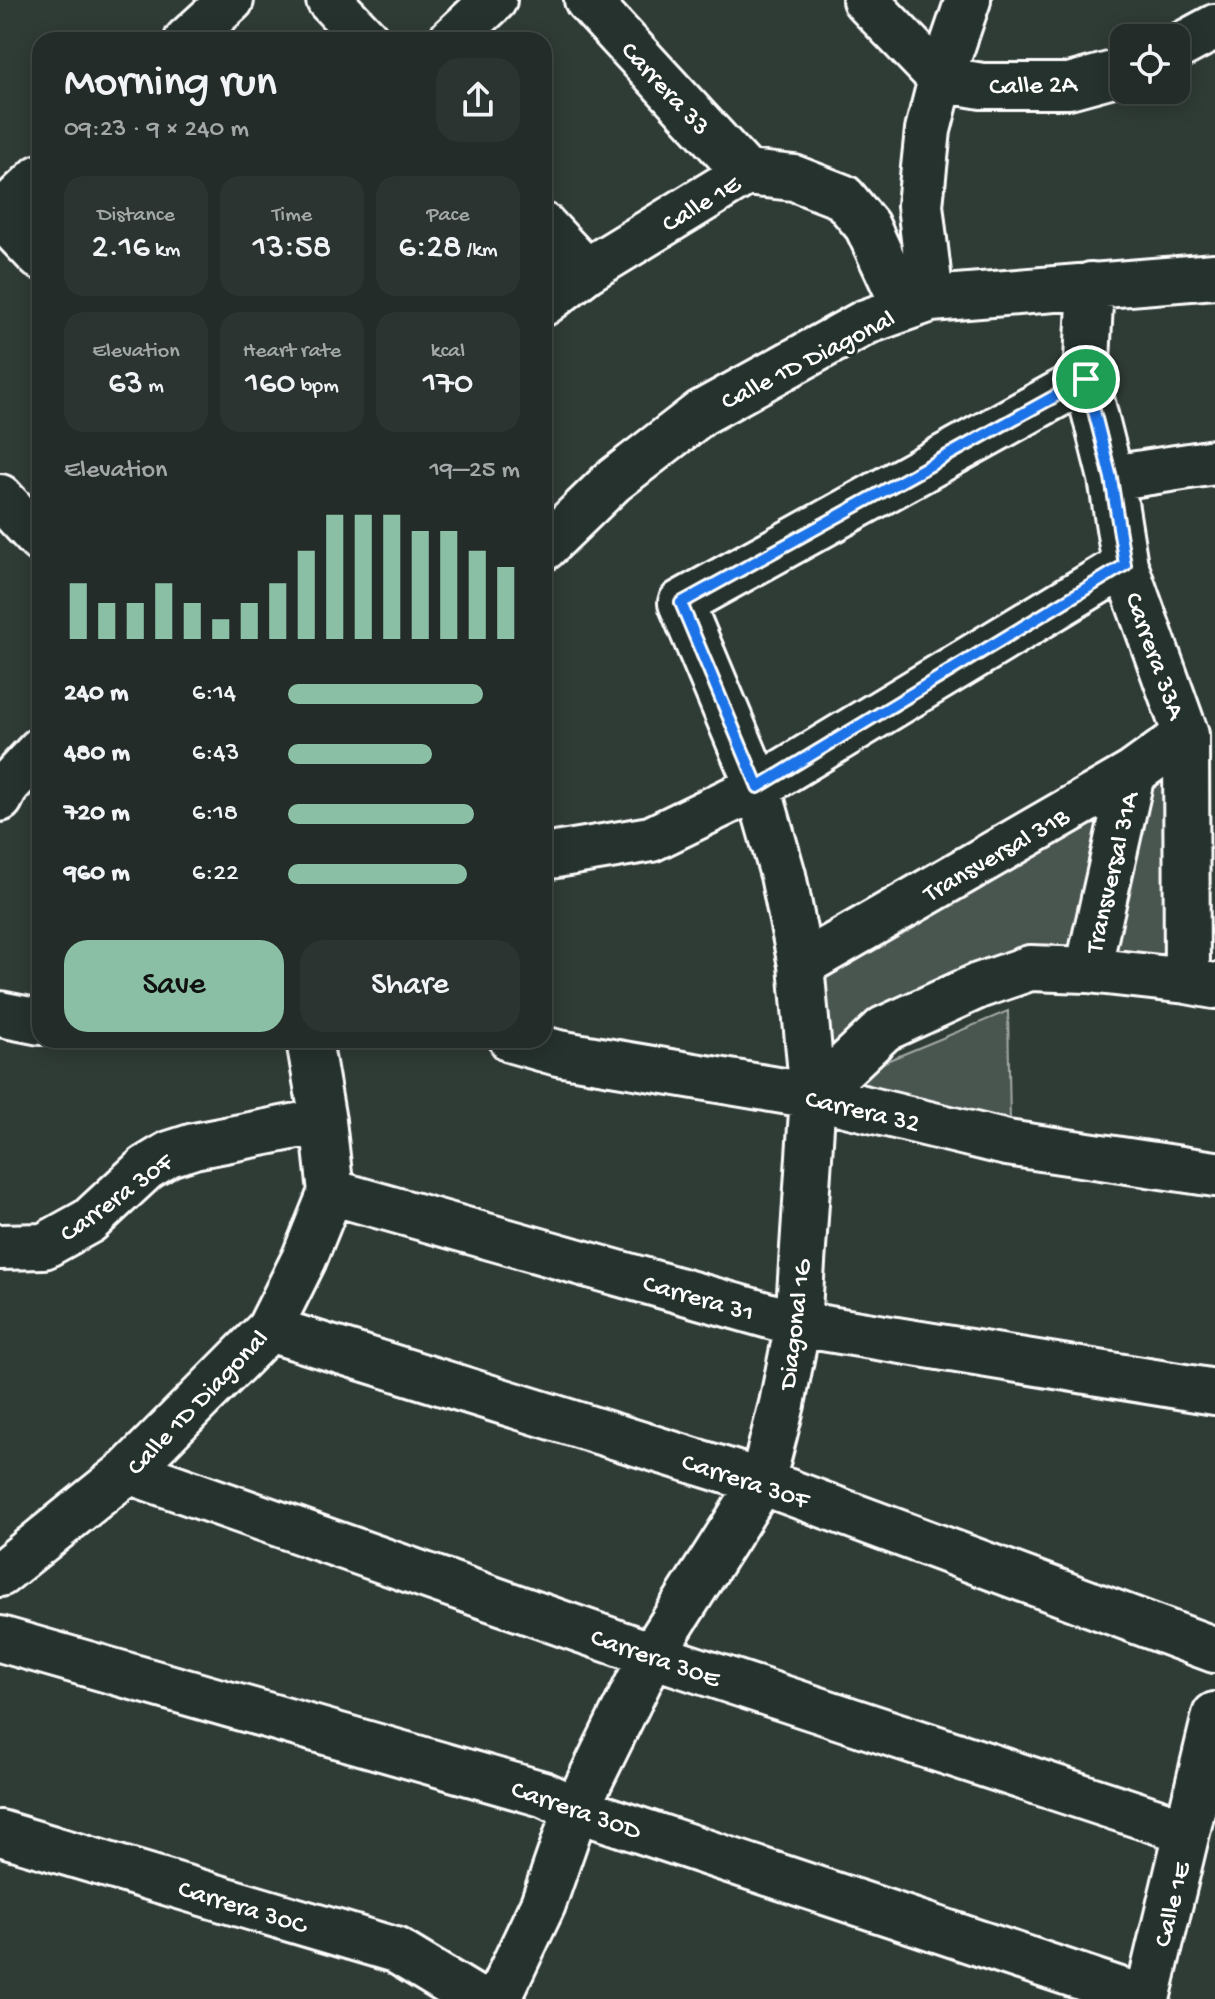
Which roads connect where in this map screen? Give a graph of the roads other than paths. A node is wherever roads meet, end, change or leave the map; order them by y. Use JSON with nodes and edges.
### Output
{"nodes":[{"id":1,"x":329,"y":0,"type":"edge"},
{"id":2,"x":494,"y":0,"type":"edge"},
{"id":3,"x":587,"y":0,"type":"edge"},
{"id":4,"x":865,"y":0,"type":"edge"},
{"id":5,"x":968,"y":0,"type":"edge"},
{"id":6,"x":227,"y":1,"type":"edge"},
{"id":7,"x":1215,"y":27,"type":"edge"},
{"id":8,"x":195,"y":32,"type":"edge"},
{"id":9,"x":359,"y":32,"type":"edge"},
{"id":10,"x":460,"y":32,"type":"edge"},
{"id":11,"x":1190,"y":40,"type":"edge"},
{"id":12,"x":1110,"y":75,"type":"edge"},
{"id":13,"x":941,"y":79,"type":"junction"},
{"id":14,"x":746,"y":173,"type":"junction"},
{"id":15,"x":32,"y":185,"type":"edge"},
{"id":16,"x":0,"y":215,"type":"edge"},
{"id":17,"x":552,"y":235,"type":"edge"},
{"id":18,"x":32,"y":249,"type":"edge"},
{"id":19,"x":586,"y":271,"type":"junction"},
{"id":20,"x":1215,"y":276,"type":"edge"},
{"id":21,"x":1091,"y":285,"type":"junction"},
{"id":22,"x":552,"y":297,"type":"edge"},
{"id":23,"x":918,"y":303,"type":"junction"},
{"id":24,"x":1086,"y":379,"type":"junction"},
{"id":25,"x":1215,"y":462,"type":"edge"},
{"id":26,"x":1111,"y":478,"type":"junction"},
{"id":27,"x":0,"y":497,"type":"edge"},
{"id":28,"x":32,"y":531,"type":"edge"},
{"id":29,"x":552,"y":540,"type":"edge"},
{"id":30,"x":1125,"y":565,"type":"junction"},
{"id":31,"x":1186,"y":735,"type":"junction"},
{"id":32,"x":32,"y":758,"type":"edge"},
{"id":33,"x":1132,"y":774,"type":"junction"},
{"id":34,"x":2,"y":787,"type":"edge"},
{"id":35,"x":758,"y":787,"type":"junction"},
{"id":36,"x":552,"y":856,"type":"edge"},
{"id":37,"x":801,"y":965,"type":"junction"},
{"id":38,"x":1088,"y":970,"type":"junction"},
{"id":39,"x":1201,"y":984,"type":"edge"},
{"id":40,"x":0,"y":1014,"type":"edge"},
{"id":41,"x":32,"y":1020,"type":"edge"},
{"id":42,"x":310,"y":1048,"type":"edge"},
{"id":43,"x":540,"y":1048,"type":"edge"},
{"id":44,"x":813,"y":1096,"type":"junction"},
{"id":45,"x":323,"y":1121,"type":"junction"},
{"id":46,"x":1215,"y":1174,"type":"edge"},
{"id":47,"x":331,"y":1192,"type":"junction"},
{"id":48,"x":0,"y":1247,"type":"edge"},
{"id":49,"x":798,"y":1324,"type":"junction"},
{"id":50,"x":269,"y":1329,"type":"junction"},
{"id":51,"x":1215,"y":1392,"type":"edge"},
{"id":52,"x":128,"y":1471,"type":"junction"},
{"id":53,"x":762,"y":1482,"type":"junction"},
{"id":54,"x":1,"y":1570,"type":"edge"},
{"id":55,"x":0,"y":1639,"type":"edge"},
{"id":56,"x":1215,"y":1650,"type":"edge"},
{"id":57,"x":652,"y":1655,"type":"junction"},
{"id":58,"x":1215,"y":1715,"type":"edge"},
{"id":59,"x":576,"y":1809,"type":"junction"},
{"id":60,"x":1187,"y":1831,"type":"junction"},
{"id":61,"x":0,"y":1833,"type":"edge"},
{"id":62,"x":476,"y":1999,"type":"edge"},
{"id":63,"x":498,"y":1999,"type":"edge"},
{"id":64,"x":1147,"y":1999,"type":"edge"}],
"edges":[{"from":1,"to":9,"type":"street"},
{"from":2,"to":10,"type":"street"},
{"from":3,"to":14,"type":"street","name":"Carrera 33"},
{"from":4,"to":13,"type":"street"},
{"from":5,"to":13,"type":"street"},
{"from":6,"to":8,"type":"street"},
{"from":7,"to":11,"type":"street"},
{"from":12,"to":13,"type":"street","name":"Calle 2A"},
{"from":13,"to":23,"type":"street"},
{"from":14,"to":19,"type":"street","name":"Calle 1E"},
{"from":14,"to":23,"type":"street","name":"Calle 1E"},
{"from":15,"to":16,"type":"street"},
{"from":16,"to":18,"type":"street"},
{"from":17,"to":19,"type":"street"},
{"from":19,"to":22,"type":"street","name":"Calle 1E"},
{"from":20,"to":21,"type":"street","name":"Calle 1D Diagonal"},
{"from":21,"to":23,"type":"street","name":"Calle 1D Diagonal"},
{"from":21,"to":24,"type":"street","name":"Carrera 33A"},
{"from":23,"to":29,"type":"street","name":"Calle 1D Diagonal"},
{"from":24,"to":26,"type":"street","name":"Carrera 33A"},
{"from":24,"to":35,"type":"street","name":"Diagonal 1G"},
{"from":25,"to":26,"type":"street"},
{"from":26,"to":30,"type":"street","name":"Carrera 33A"},
{"from":27,"to":28,"type":"street"},
{"from":30,"to":31,"type":"street","name":"Carrera 33A"},
{"from":30,"to":35,"type":"street"},
{"from":31,"to":33,"type":"street","name":"Transversal 31B"},
{"from":31,"to":39,"type":"street","name":"Carrera 33A"},
{"from":32,"to":34,"type":"street"},
{"from":33,"to":37,"type":"street","name":"Transversal 31B"},
{"from":33,"to":38,"type":"street","name":"Transversal 31A"},
{"from":35,"to":36,"type":"street"},
{"from":35,"to":37,"type":"street","name":"Diagonal 1G"},
{"from":37,"to":44,"type":"street","name":"Diagonal 1G"},
{"from":38,"to":39,"type":"street","name":"Transversal 31A"},
{"from":38,"to":44,"type":"street","name":"Transversal 31A"},
{"from":40,"to":41,"type":"street"},
{"from":42,"to":45,"type":"street","name":"Calle 1D Diagonal"},
{"from":43,"to":44,"type":"street","name":"Carrera 32"},
{"from":44,"to":46,"type":"street","name":"Carrera 32"},
{"from":44,"to":49,"type":"street","name":"Diagonal 1G"},
{"from":45,"to":47,"type":"street","name":"Calle 1D Diagonal"},
{"from":45,"to":48,"type":"street","name":"Carrera 30F"},
{"from":47,"to":49,"type":"street","name":"Carrera 31"},
{"from":47,"to":50,"type":"street","name":"Calle 1D Diagonal"},
{"from":49,"to":51,"type":"street","name":"Carrera 31"},
{"from":49,"to":53,"type":"street","name":"Diagonal 1G"},
{"from":50,"to":52,"type":"street","name":"Calle 1D Diagonal"},
{"from":50,"to":53,"type":"street","name":"Carrera 30F"},
{"from":52,"to":54,"type":"street","name":"Calle 1D Diagonal"},
{"from":52,"to":57,"type":"street","name":"Carrera 30E"},
{"from":53,"to":56,"type":"street","name":"Carrera 30F"},
{"from":53,"to":57,"type":"street","name":"Diagonal 1G"},
{"from":55,"to":59,"type":"street","name":"Carrera 30D"},
{"from":57,"to":59,"type":"street","name":"Diagonal 1G"},
{"from":57,"to":60,"type":"street","name":"Carrera 30E"},
{"from":58,"to":60,"type":"street","name":"Calle 1E"},
{"from":59,"to":63,"type":"street","name":"Diagonal 1G"},
{"from":59,"to":64,"type":"street","name":"Carrera 30D"},
{"from":60,"to":64,"type":"street","name":"Calle 1E"},
{"from":61,"to":62,"type":"street","name":"Carrera 30C"}]}
